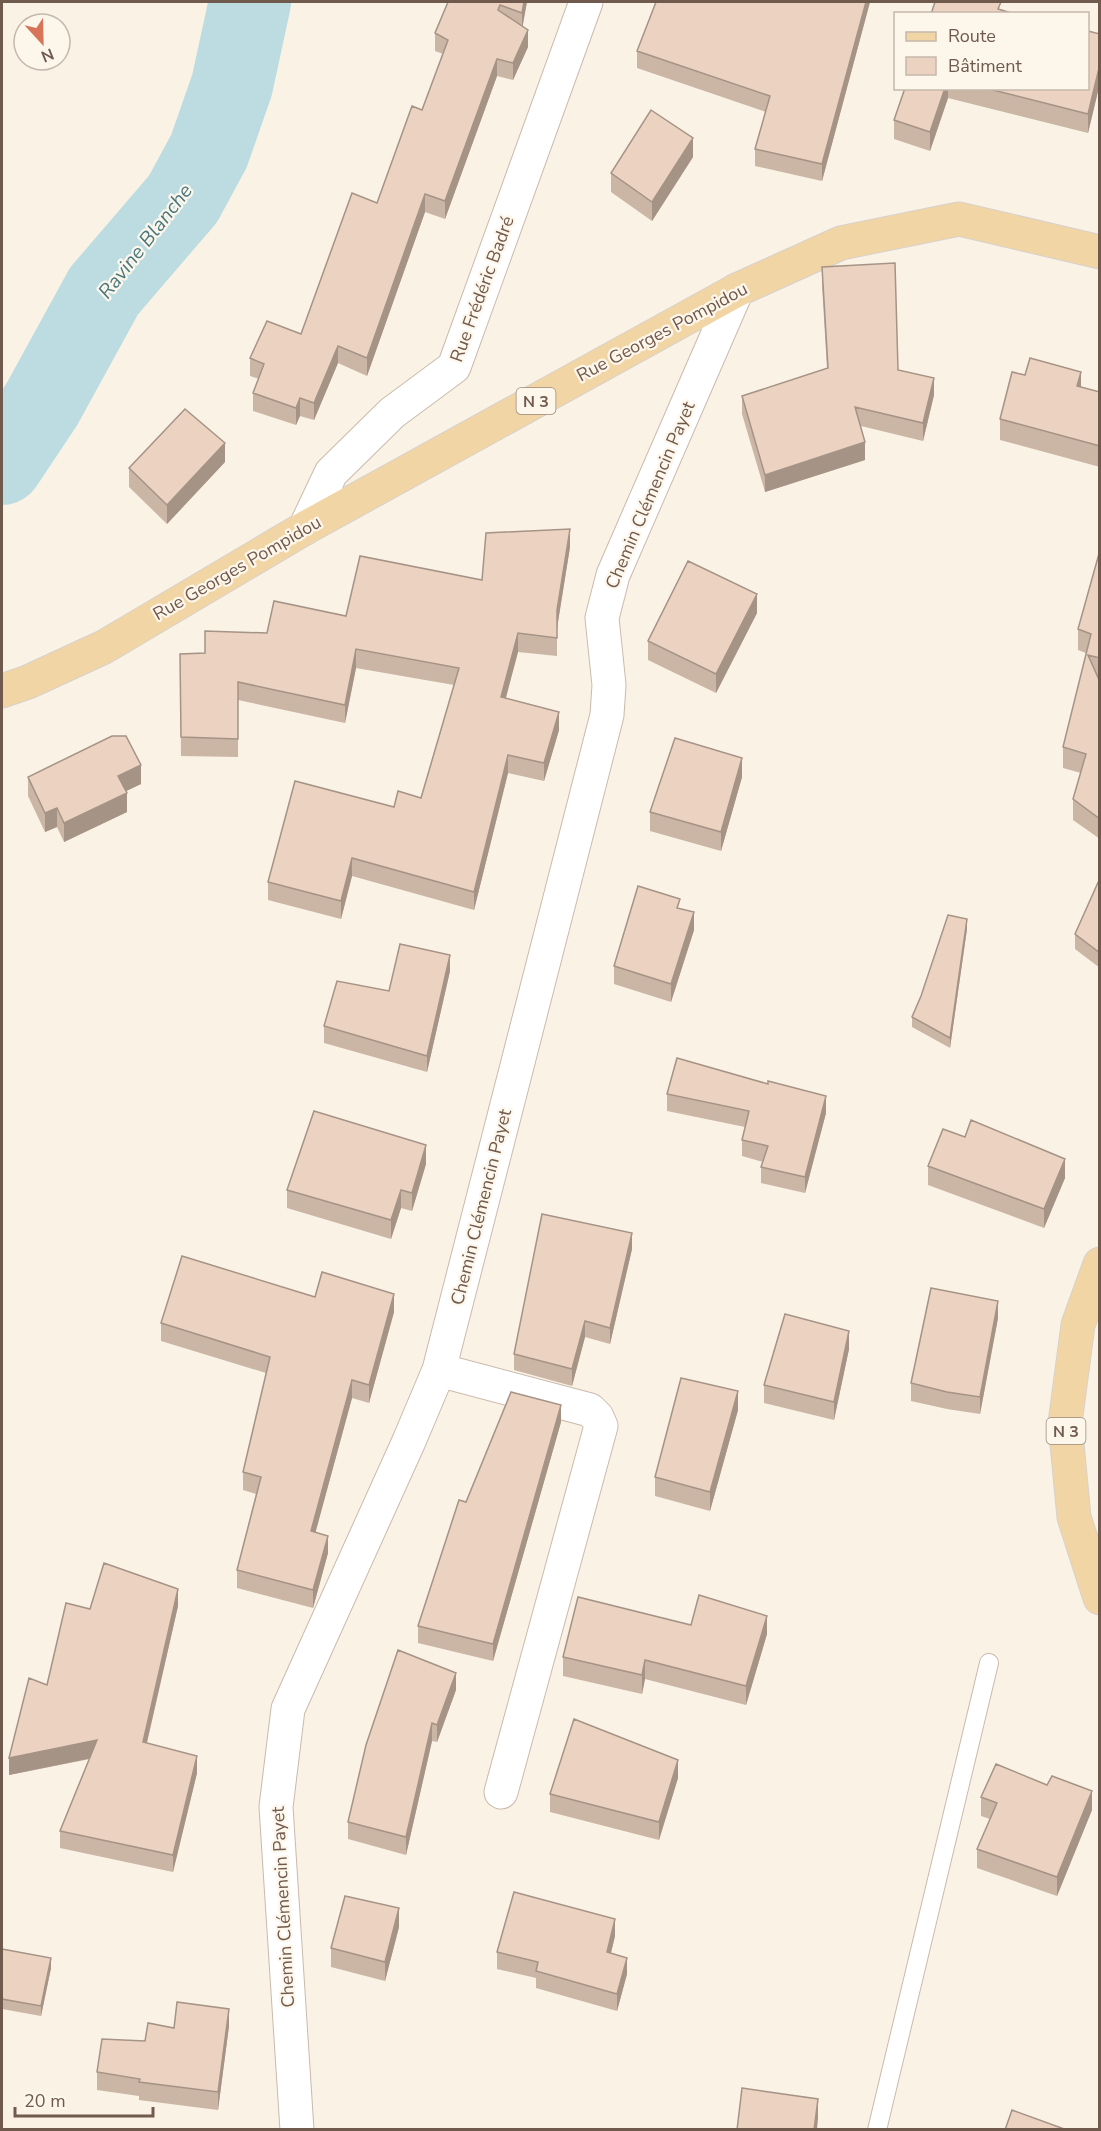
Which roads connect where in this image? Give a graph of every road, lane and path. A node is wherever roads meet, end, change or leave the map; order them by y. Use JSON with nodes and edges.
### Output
{"nodes":[{"id":1,"x":586,"y":2,"type":"edge"},
{"id":2,"x":1100,"y":252,"type":"edge"},
{"id":3,"x":737,"y":290,"type":"junction"},
{"id":4,"x":305,"y":528,"type":"junction"},
{"id":5,"x":2,"y":691,"type":"edge"},
{"id":6,"x":1100,"y":1264,"type":"edge"},
{"id":7,"x":439,"y":1370,"type":"junction"},
{"id":8,"x":1100,"y":1598,"type":"edge"},
{"id":9,"x":989,"y":1662,"type":"dead end"},
{"id":10,"x":501,"y":1792,"type":"dead end"},
{"id":11,"x":297,"y":2130,"type":"edge"},
{"id":12,"x":877,"y":2130,"type":"edge"}],
"edges":[{"from":1,"to":4,"type":"street","name":"Rue Frédéric Badré"},
{"from":2,"to":3,"type":"main road","name":"Rue Georges Pompidou","number":"N 3"},
{"from":3,"to":4,"type":"main road","name":"Rue Georges Pompidou","number":"N 3"},
{"from":3,"to":7,"type":"street","name":"Chemin Clémencin Payet"},
{"from":4,"to":5,"type":"main road","name":"Rue Georges Pompidou","number":"N 3"},
{"from":6,"to":8,"type":"main road","number":"N 3"},
{"from":7,"to":10,"type":"street"},
{"from":7,"to":11,"type":"street","name":"Chemin Clémencin Payet"},
{"from":9,"to":12,"type":"lane"}]}
